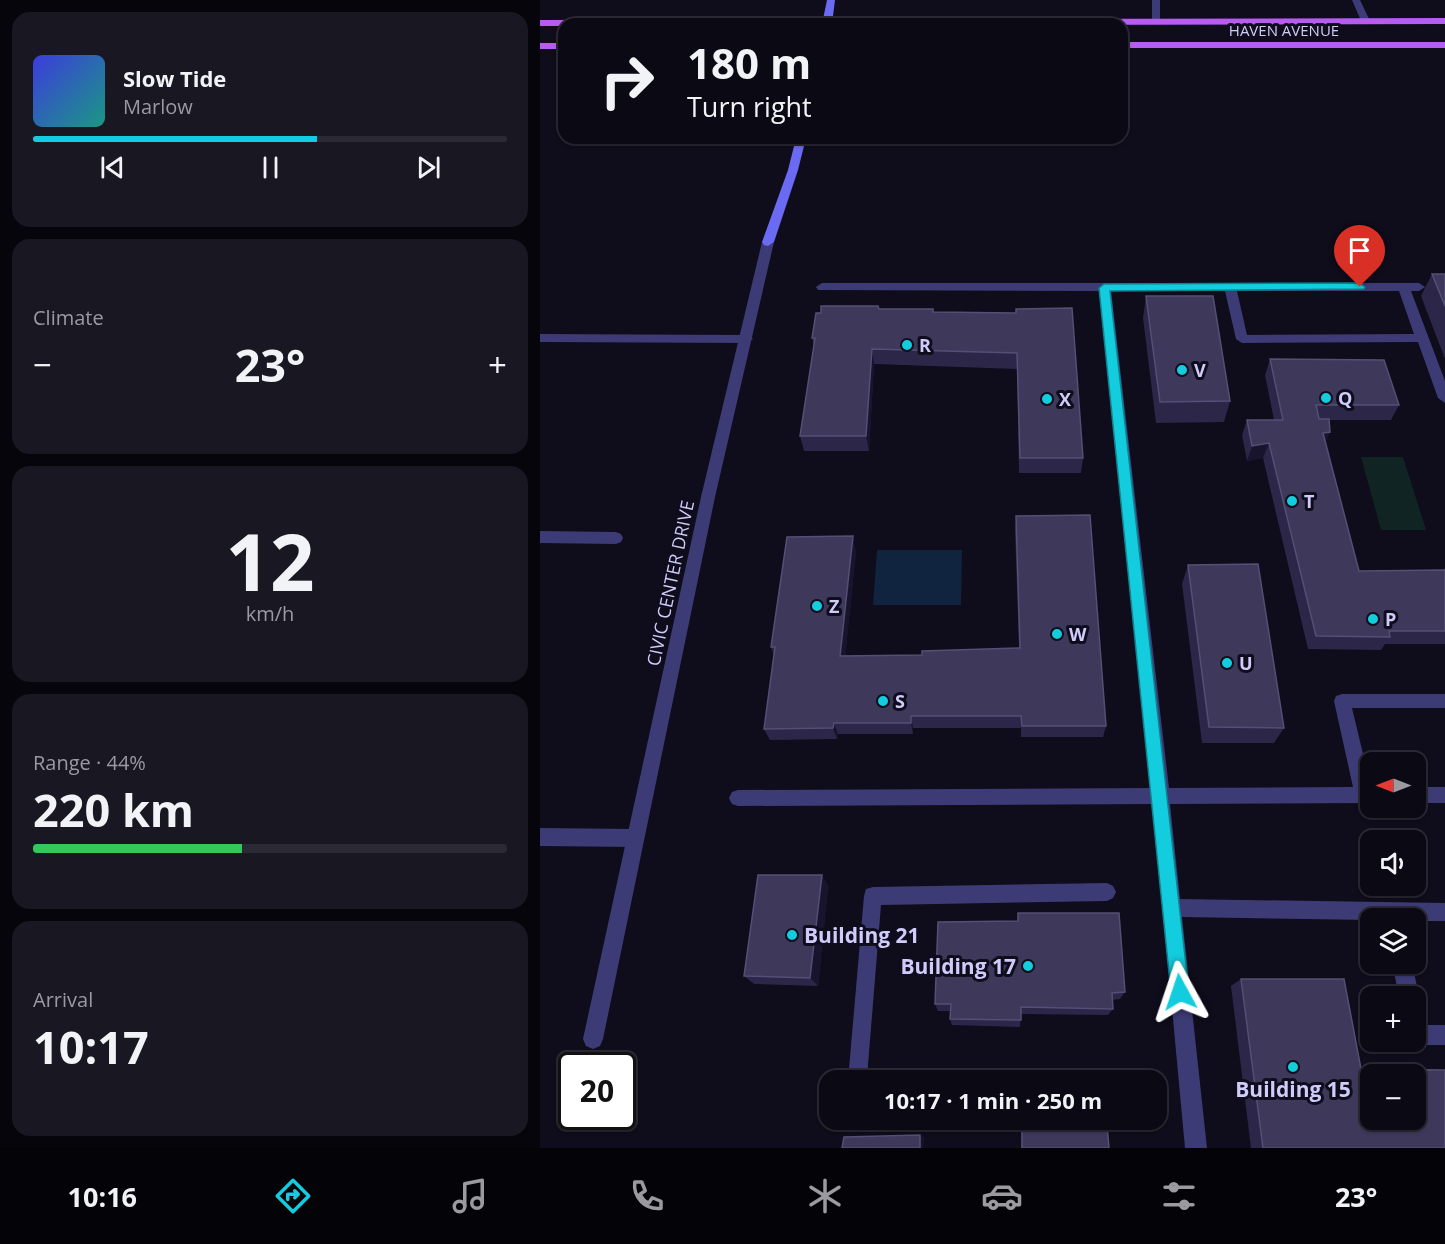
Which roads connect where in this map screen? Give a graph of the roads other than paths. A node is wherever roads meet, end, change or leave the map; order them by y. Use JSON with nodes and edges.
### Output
{"nodes":[{"id":1,"x":831,"y":0,"type":"edge"},
{"id":2,"x":1156,"y":0,"type":"edge"},
{"id":3,"x":1356,"y":0,"type":"edge"},
{"id":4,"x":828,"y":18,"type":"edge"},
{"id":5,"x":1365,"y":21,"type":"junction"},
{"id":6,"x":1445,"y":21,"type":"edge"},
{"id":7,"x":1128,"y":22,"type":"edge"},
{"id":8,"x":1157,"y":22,"type":"junction"},
{"id":9,"x":540,"y":23,"type":"edge"},
{"id":10,"x":558,"y":23,"type":"edge"},
{"id":11,"x":540,"y":45,"type":"edge"},
{"id":12,"x":558,"y":45,"type":"edge"},
{"id":13,"x":1128,"y":45,"type":"edge"},
{"id":14,"x":1445,"y":45,"type":"edge"},
{"id":15,"x":800,"y":144,"type":"edge"},
{"id":16,"x":1403,"y":286,"type":"junction"},
{"id":17,"x":1419,"y":286,"type":"dead end"},
{"id":18,"x":822,"y":287,"type":"dead end"},
{"id":19,"x":1230,"y":287,"type":"junction"},
{"id":20,"x":1104,"y":288,"type":"junction"},
{"id":21,"x":540,"y":338,"type":"edge"},
{"id":22,"x":1423,"y":338,"type":"junction"},
{"id":23,"x":747,"y":339,"type":"junction"},
{"id":24,"x":1445,"y":398,"type":"edge"},
{"id":25,"x":540,"y":537,"type":"edge"},
{"id":26,"x":616,"y":538,"type":"dead end"},
{"id":27,"x":1445,"y":701,"type":"edge"},
{"id":28,"x":1360,"y":766,"type":"edge"},
{"id":29,"x":1360,"y":795,"type":"edge"},
{"id":30,"x":1426,"y":795,"type":"edge"},
{"id":31,"x":1445,"y":795,"type":"edge"},
{"id":32,"x":1161,"y":797,"type":"junction"},
{"id":33,"x":738,"y":798,"type":"dead end"},
{"id":34,"x":540,"y":837,"type":"edge"},
{"id":35,"x":635,"y":838,"type":"junction"},
{"id":36,"x":1107,"y":892,"type":"dead end"},
{"id":37,"x":1172,"y":908,"type":"junction"},
{"id":38,"x":1445,"y":912,"type":"edge"},
{"id":39,"x":1360,"y":913,"type":"edge"},
{"id":40,"x":1426,"y":913,"type":"edge"},
{"id":41,"x":1426,"y":1035,"type":"edge"},
{"id":42,"x":1445,"y":1035,"type":"edge"},
{"id":43,"x":592,"y":1039,"type":"dead end"},
{"id":44,"x":858,"y":1070,"type":"edge"},
{"id":45,"x":1196,"y":1148,"type":"edge"}],
"edges":[{"from":1,"to":4,"type":"street"},
{"from":2,"to":8,"type":"street"},
{"from":3,"to":5,"type":"street"},
{"from":5,"to":6,"type":"main road","name":"HAVEN AVENUE"},
{"from":5,"to":8,"type":"main road","name":"HAVEN AVENUE"},
{"from":7,"to":8,"type":"main road","name":"HAVEN AVENUE"},
{"from":9,"to":10,"type":"main road","name":"HAVEN AVENUE"},
{"from":11,"to":12,"type":"main road"},
{"from":13,"to":14,"type":"main road","name":"HAVEN AVENUE"},
{"from":15,"to":23,"type":"street","name":"CIVIC CENTER DRIVE"},
{"from":16,"to":17,"type":"street"},
{"from":16,"to":19,"type":"street"},
{"from":16,"to":22,"type":"street"},
{"from":18,"to":20,"type":"street"},
{"from":19,"to":20,"type":"street"},
{"from":19,"to":22,"type":"street"},
{"from":20,"to":32,"type":"street"},
{"from":21,"to":23,"type":"street"},
{"from":22,"to":24,"type":"street"},
{"from":23,"to":35,"type":"street","name":"CIVIC CENTER DRIVE"},
{"from":25,"to":26,"type":"street"},
{"from":27,"to":28,"type":"street"},
{"from":29,"to":32,"type":"street"},
{"from":30,"to":31,"type":"street"},
{"from":32,"to":33,"type":"street"},
{"from":32,"to":37,"type":"street"},
{"from":34,"to":35,"type":"street"},
{"from":35,"to":43,"type":"street","name":"CIVIC CENTER DRIVE"},
{"from":36,"to":44,"type":"street"},
{"from":37,"to":39,"type":"street"},
{"from":37,"to":45,"type":"street"},
{"from":38,"to":40,"type":"street"},
{"from":41,"to":42,"type":"street"}]}
